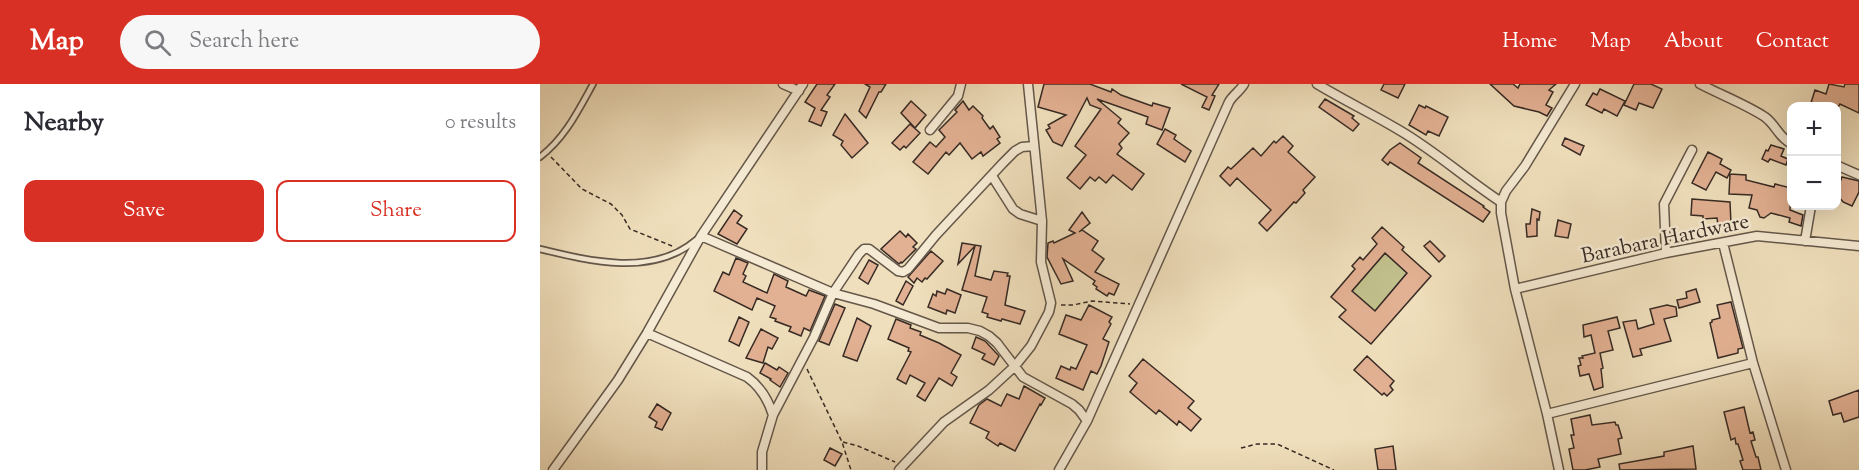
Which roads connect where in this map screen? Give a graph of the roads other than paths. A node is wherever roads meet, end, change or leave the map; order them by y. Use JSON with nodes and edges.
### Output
{"nodes":[{"id":1,"x":593,"y":84,"type":"edge"},
{"id":2,"x":783,"y":84,"type":"edge"},
{"id":3,"x":961,"y":84,"type":"edge"},
{"id":4,"x":1028,"y":84,"type":"edge"},
{"id":5,"x":1244,"y":84,"type":"edge"},
{"id":6,"x":1317,"y":84,"type":"edge"},
{"id":7,"x":1575,"y":84,"type":"edge"},
{"id":8,"x":1700,"y":84,"type":"edge"},
{"id":9,"x":801,"y":87,"type":"edge"},
{"id":10,"x":930,"y":130,"type":"dead end"},
{"id":11,"x":1787,"y":141,"type":"edge"},
{"id":12,"x":1034,"y":146,"type":"junction"},
{"id":13,"x":1692,"y":150,"type":"dead end"},
{"id":14,"x":540,"y":157,"type":"edge"},
{"id":15,"x":1841,"y":167,"type":"edge"},
{"id":16,"x":1859,"y":175,"type":"edge"},
{"id":17,"x":992,"y":176,"type":"junction"},
{"id":18,"x":1501,"y":202,"type":"junction"},
{"id":19,"x":1811,"y":210,"type":"edge"},
{"id":20,"x":1042,"y":221,"type":"junction"},
{"id":21,"x":701,"y":236,"type":"junction"},
{"id":22,"x":1805,"y":241,"type":"junction"},
{"id":23,"x":1724,"y":243,"type":"junction"},
{"id":24,"x":1859,"y":246,"type":"edge"},
{"id":25,"x":540,"y":249,"type":"edge"},
{"id":26,"x":1666,"y":253,"type":"junction"},
{"id":27,"x":1515,"y":289,"type":"junction"},
{"id":28,"x":833,"y":293,"type":"junction"},
{"id":29,"x":648,"y":333,"type":"junction"},
{"id":30,"x":1753,"y":363,"type":"junction"},
{"id":31,"x":1015,"y":366,"type":"junction"},
{"id":32,"x":1547,"y":414,"type":"junction"},
{"id":33,"x":773,"y":415,"type":"junction"},
{"id":34,"x":1087,"y":421,"type":"junction"},
{"id":35,"x":901,"y":468,"type":"edge"},
{"id":36,"x":553,"y":470,"type":"edge"},
{"id":37,"x":762,"y":470,"type":"edge"},
{"id":38,"x":1059,"y":470,"type":"edge"},
{"id":39,"x":1558,"y":470,"type":"edge"},
{"id":40,"x":1786,"y":470,"type":"edge"}],
"edges":[{"from":1,"to":14,"type":"lane"},
{"from":2,"to":9,"type":"street"},
{"from":3,"to":10,"type":"street"},
{"from":4,"to":12,"type":"street"},
{"from":5,"to":34,"type":"street"},
{"from":6,"to":18,"type":"street"},
{"from":7,"to":18,"type":"street"},
{"from":8,"to":11,"type":"street"},
{"from":9,"to":21,"type":"street"},
{"from":12,"to":17,"type":"street"},
{"from":12,"to":20,"type":"street"},
{"from":13,"to":26,"type":"street"},
{"from":15,"to":16,"type":"street"},
{"from":17,"to":20,"type":"street"},
{"from":17,"to":28,"type":"street"},
{"from":18,"to":27,"type":"street"},
{"from":19,"to":22,"type":"street"},
{"from":20,"to":31,"type":"street"},
{"from":21,"to":25,"type":"lane"},
{"from":21,"to":28,"type":"street"},
{"from":21,"to":29,"type":"street"},
{"from":22,"to":23,"type":"street","name":"Barabara Hardware"},
{"from":22,"to":24,"type":"street","name":"Barabara Hardware"},
{"from":23,"to":26,"type":"street","name":"Barabara Hardware"},
{"from":23,"to":30,"type":"street"},
{"from":26,"to":27,"type":"street","name":"Barabara Hardware"},
{"from":27,"to":32,"type":"street"},
{"from":28,"to":31,"type":"street"},
{"from":28,"to":33,"type":"street"},
{"from":29,"to":33,"type":"street"},
{"from":29,"to":36,"type":"street"},
{"from":30,"to":32,"type":"street"},
{"from":30,"to":40,"type":"street"},
{"from":31,"to":34,"type":"street"},
{"from":31,"to":35,"type":"street"},
{"from":32,"to":39,"type":"street"},
{"from":33,"to":37,"type":"street"},
{"from":34,"to":38,"type":"street"}]}
